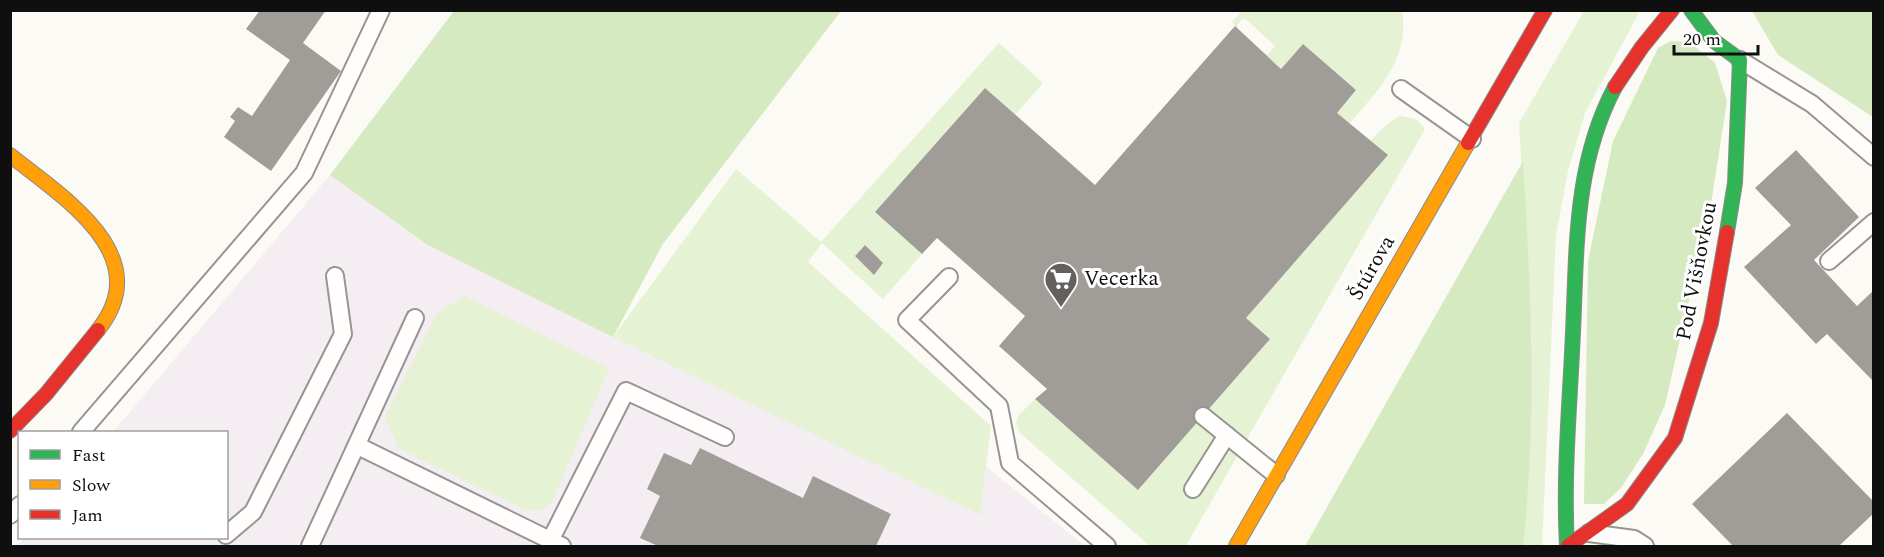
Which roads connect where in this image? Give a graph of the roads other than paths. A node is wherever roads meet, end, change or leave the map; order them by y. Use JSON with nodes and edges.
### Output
{"nodes":[{"id":1,"x":381,"y":10,"type":"edge"},
{"id":2,"x":1545,"y":10,"type":"edge"},
{"id":3,"x":1672,"y":10,"type":"edge"},
{"id":4,"x":1691,"y":10,"type":"edge"},
{"id":5,"x":1740,"y":60,"type":"junction"},
{"id":6,"x":1401,"y":88,"type":"dead end"},
{"id":7,"x":1472,"y":139,"type":"junction"},
{"id":8,"x":10,"y":155,"type":"edge"},
{"id":9,"x":1874,"y":158,"type":"edge"},
{"id":10,"x":1874,"y":222,"type":"edge"},
{"id":11,"x":1830,"y":261,"type":"dead end"},
{"id":12,"x":335,"y":276,"type":"dead end"},
{"id":13,"x":949,"y":277,"type":"dead end"},
{"id":14,"x":415,"y":318,"type":"dead end"},
{"id":15,"x":1203,"y":416,"type":"dead end"},
{"id":16,"x":10,"y":431,"type":"edge"},
{"id":17,"x":82,"y":431,"type":"edge"},
{"id":18,"x":1227,"y":435,"type":"junction"},
{"id":19,"x":725,"y":437,"type":"dead end"},
{"id":20,"x":358,"y":446,"type":"junction"},
{"id":21,"x":1276,"y":475,"type":"junction"},
{"id":22,"x":1193,"y":489,"type":"dead end"},
{"id":23,"x":228,"y":533,"type":"edge"},
{"id":24,"x":1587,"y":533,"type":"junction"},
{"id":25,"x":556,"y":544,"type":"edge"},
{"id":26,"x":310,"y":546,"type":"edge"},
{"id":27,"x":1107,"y":546,"type":"edge"},
{"id":28,"x":1236,"y":546,"type":"edge"},
{"id":29,"x":1567,"y":546,"type":"edge"},
{"id":30,"x":1645,"y":546,"type":"edge"}],
"edges":[{"from":1,"to":17,"type":"lane"},
{"from":2,"to":7,"type":"street","name":"Štúrova"},
{"from":3,"to":29,"type":"street"},
{"from":4,"to":5,"type":"street"},
{"from":5,"to":9,"type":"lane"},
{"from":5,"to":24,"type":"street","name":"Pod Višňovkou"},
{"from":6,"to":7,"type":"lane"},
{"from":7,"to":21,"type":"street","name":"Štúrova"},
{"from":8,"to":16,"type":"street"},
{"from":10,"to":11,"type":"lane"},
{"from":12,"to":23,"type":"lane"},
{"from":13,"to":27,"type":"lane"},
{"from":14,"to":20,"type":"lane"},
{"from":15,"to":18,"type":"lane"},
{"from":18,"to":21,"type":"lane"},
{"from":18,"to":22,"type":"lane"},
{"from":19,"to":25,"type":"lane"},
{"from":20,"to":25,"type":"lane"},
{"from":20,"to":26,"type":"lane"},
{"from":21,"to":28,"type":"street","name":"Štúrova"},
{"from":24,"to":29,"type":"street","name":"Pod Višňovkou"},
{"from":24,"to":30,"type":"lane"}]}
